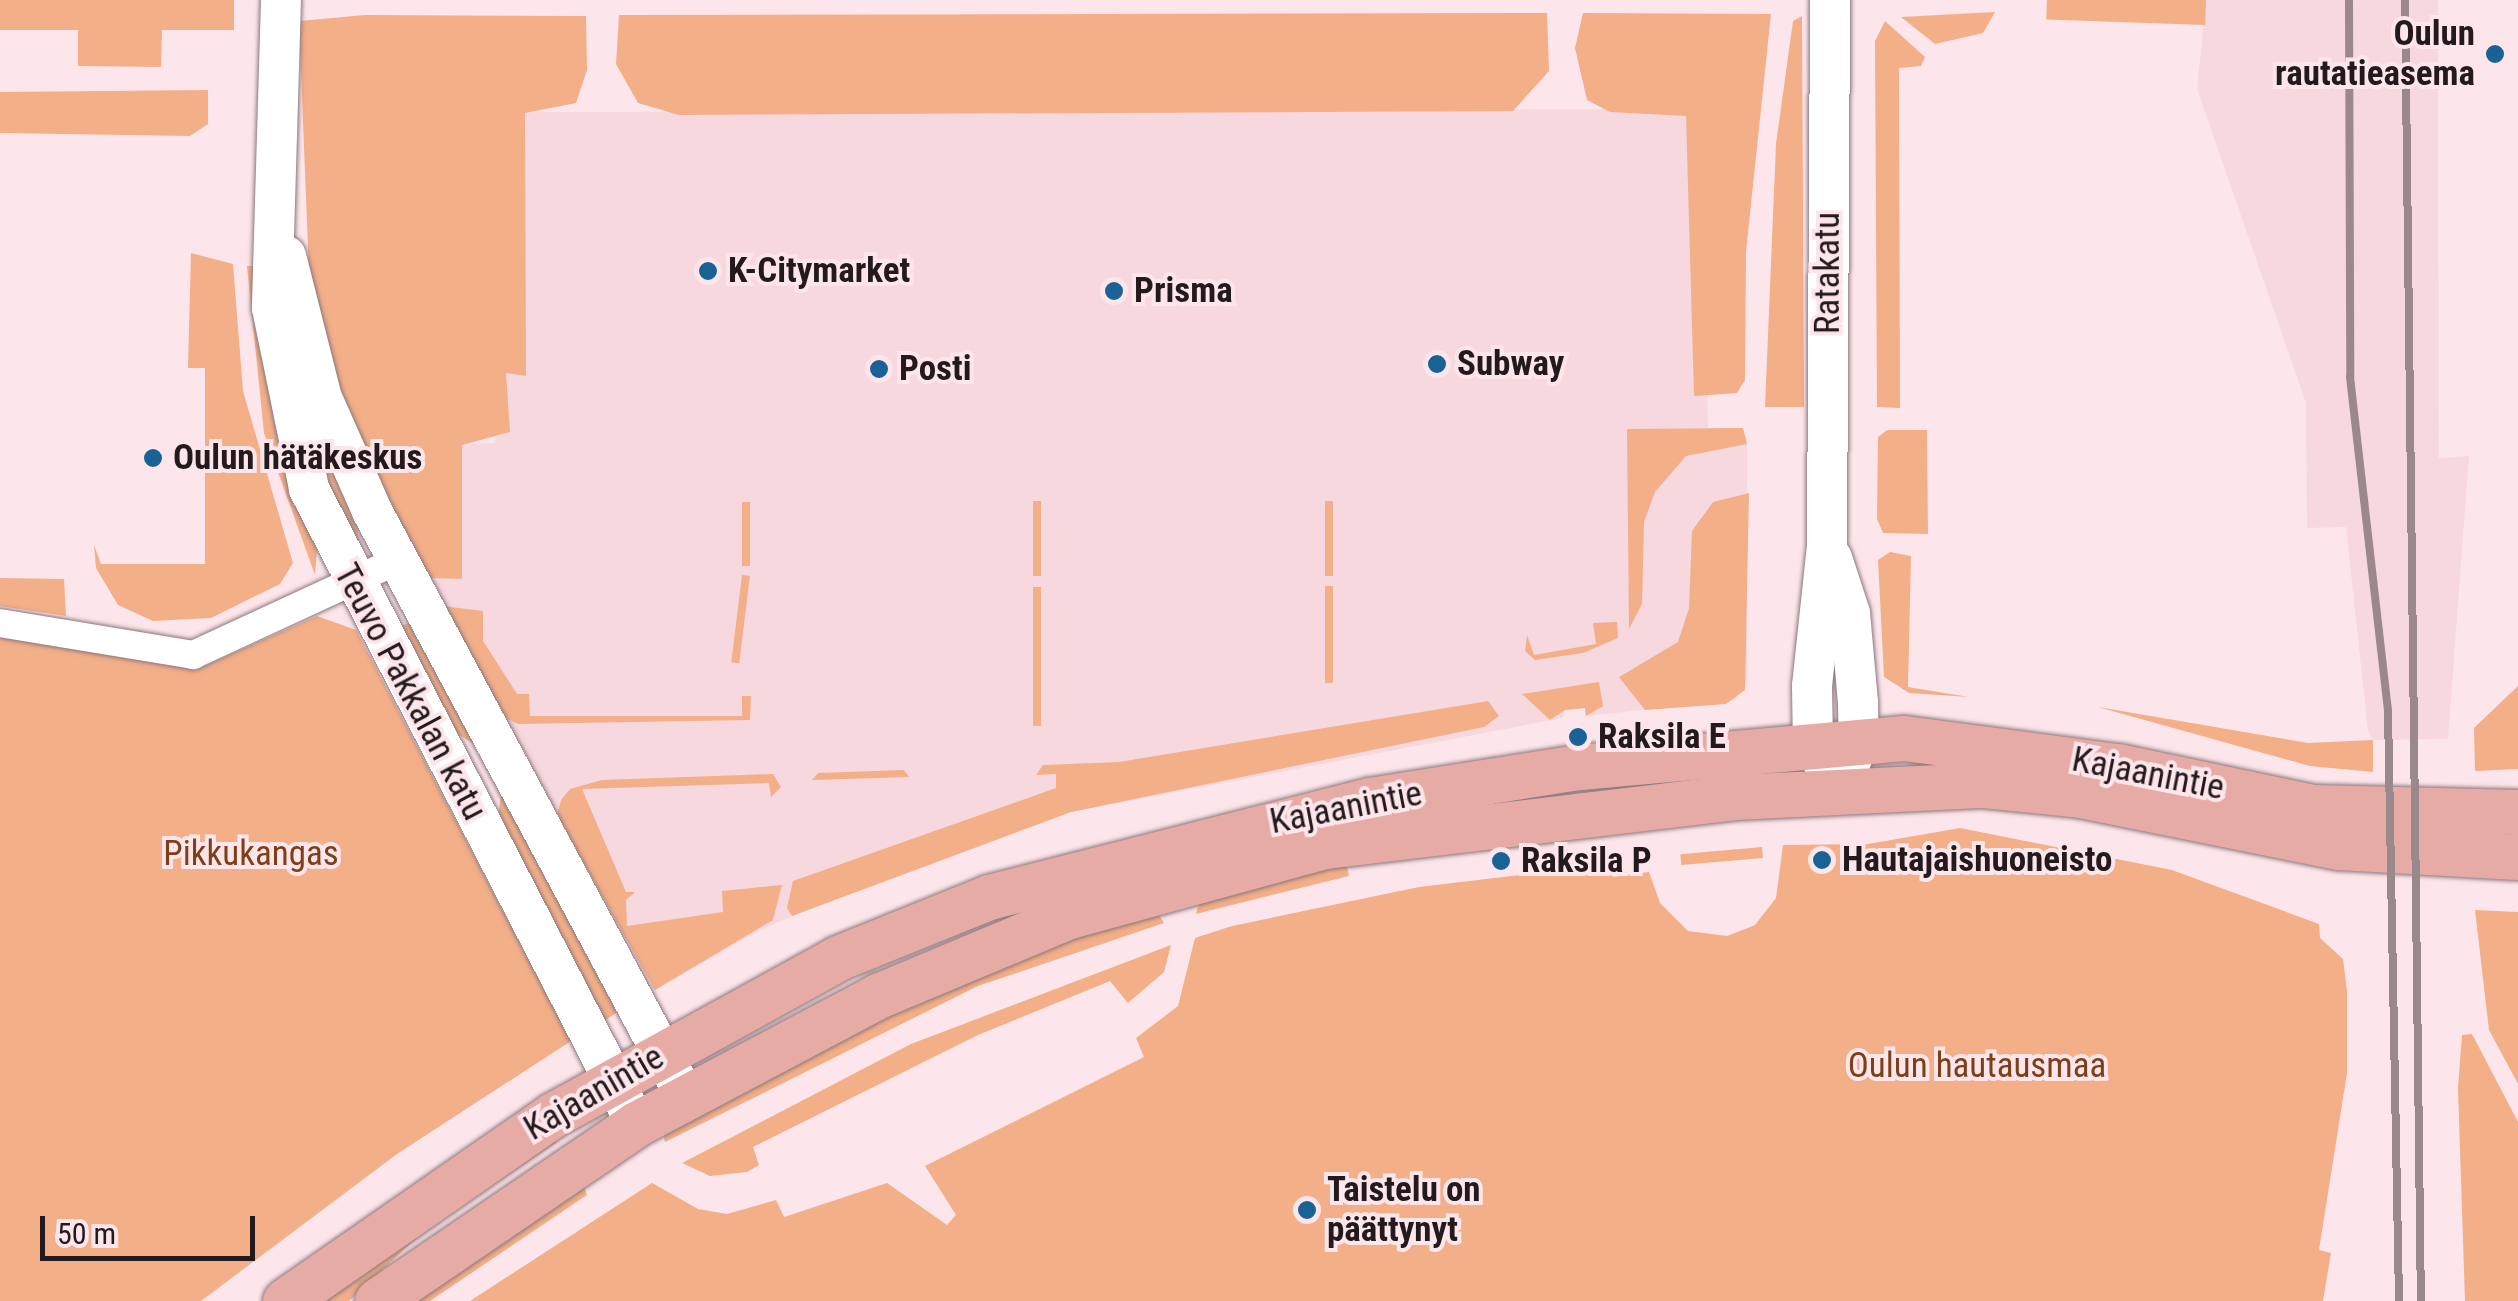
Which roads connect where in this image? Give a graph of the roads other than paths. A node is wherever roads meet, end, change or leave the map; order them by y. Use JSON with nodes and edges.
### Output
{"nodes":[{"id":1,"x":281,"y":0,"type":"edge"},
{"id":2,"x":1830,"y":0,"type":"edge"},
{"id":3,"x":280,"y":233,"type":"junction"},
{"id":4,"x":1827,"y":545,"type":"junction"},
{"id":5,"x":399,"y":560,"type":"junction"},
{"id":6,"x":351,"y":583,"type":"junction"},
{"id":7,"x":0,"y":623,"type":"edge"},
{"id":8,"x":1859,"y":741,"type":"junction"},
{"id":9,"x":1813,"y":745,"type":"junction"},
{"id":10,"x":1839,"y":789,"type":"junction"},
{"id":11,"x":2518,"y":812,"type":"edge"},
{"id":12,"x":2518,"y":857,"type":"edge"},
{"id":13,"x":662,"y":1053,"type":"junction"},
{"id":14,"x":614,"y":1079,"type":"junction"},
{"id":15,"x":686,"y":1098,"type":"junction"},
{"id":16,"x":636,"y":1124,"type":"junction"},
{"id":17,"x":286,"y":1301,"type":"edge"},
{"id":18,"x":378,"y":1301,"type":"edge"}],
"edges":[{"from":1,"to":3,"type":"street","name":"Teuvo Pakkalan katu"},
{"from":2,"to":4,"type":"street","name":"Ratakatu"},
{"from":3,"to":5,"type":"street","name":"Teuvo Pakkalan katu"},
{"from":3,"to":6,"type":"street","name":"Teuvo Pakkalan katu"},
{"from":4,"to":8,"type":"street","name":"Ratakatu"},
{"from":4,"to":9,"type":"street","name":"Ratakatu"},
{"from":5,"to":6,"type":"street"},
{"from":5,"to":13,"type":"street","name":"Teuvo Pakkalan katu"},
{"from":6,"to":7,"type":"street"},
{"from":6,"to":14,"type":"street","name":"Teuvo Pakkalan katu"},
{"from":8,"to":9,"type":"main road","name":"Kajaanintie"},
{"from":8,"to":10,"type":"street","name":"Ratakatu"},
{"from":8,"to":11,"type":"main road","name":"Kajaanintie"},
{"from":9,"to":10,"type":"street"},
{"from":9,"to":13,"type":"main road","name":"Kajaanintie"},
{"from":10,"to":12,"type":"main road","name":"Kajaanintie"},
{"from":10,"to":15,"type":"main road","name":"Kajaanintie"},
{"from":13,"to":14,"type":"main road","name":"Kajaanintie"},
{"from":13,"to":15,"type":"street","name":"Teuvo Pakkalan katu"},
{"from":14,"to":16,"type":"street","name":"Teuvo Pakkalan katu"},
{"from":14,"to":17,"type":"main road","name":"Kajaanintie"},
{"from":15,"to":16,"type":"main road","name":"Kajaanintie"},
{"from":16,"to":18,"type":"main road","name":"Kajaanintie"}]}
